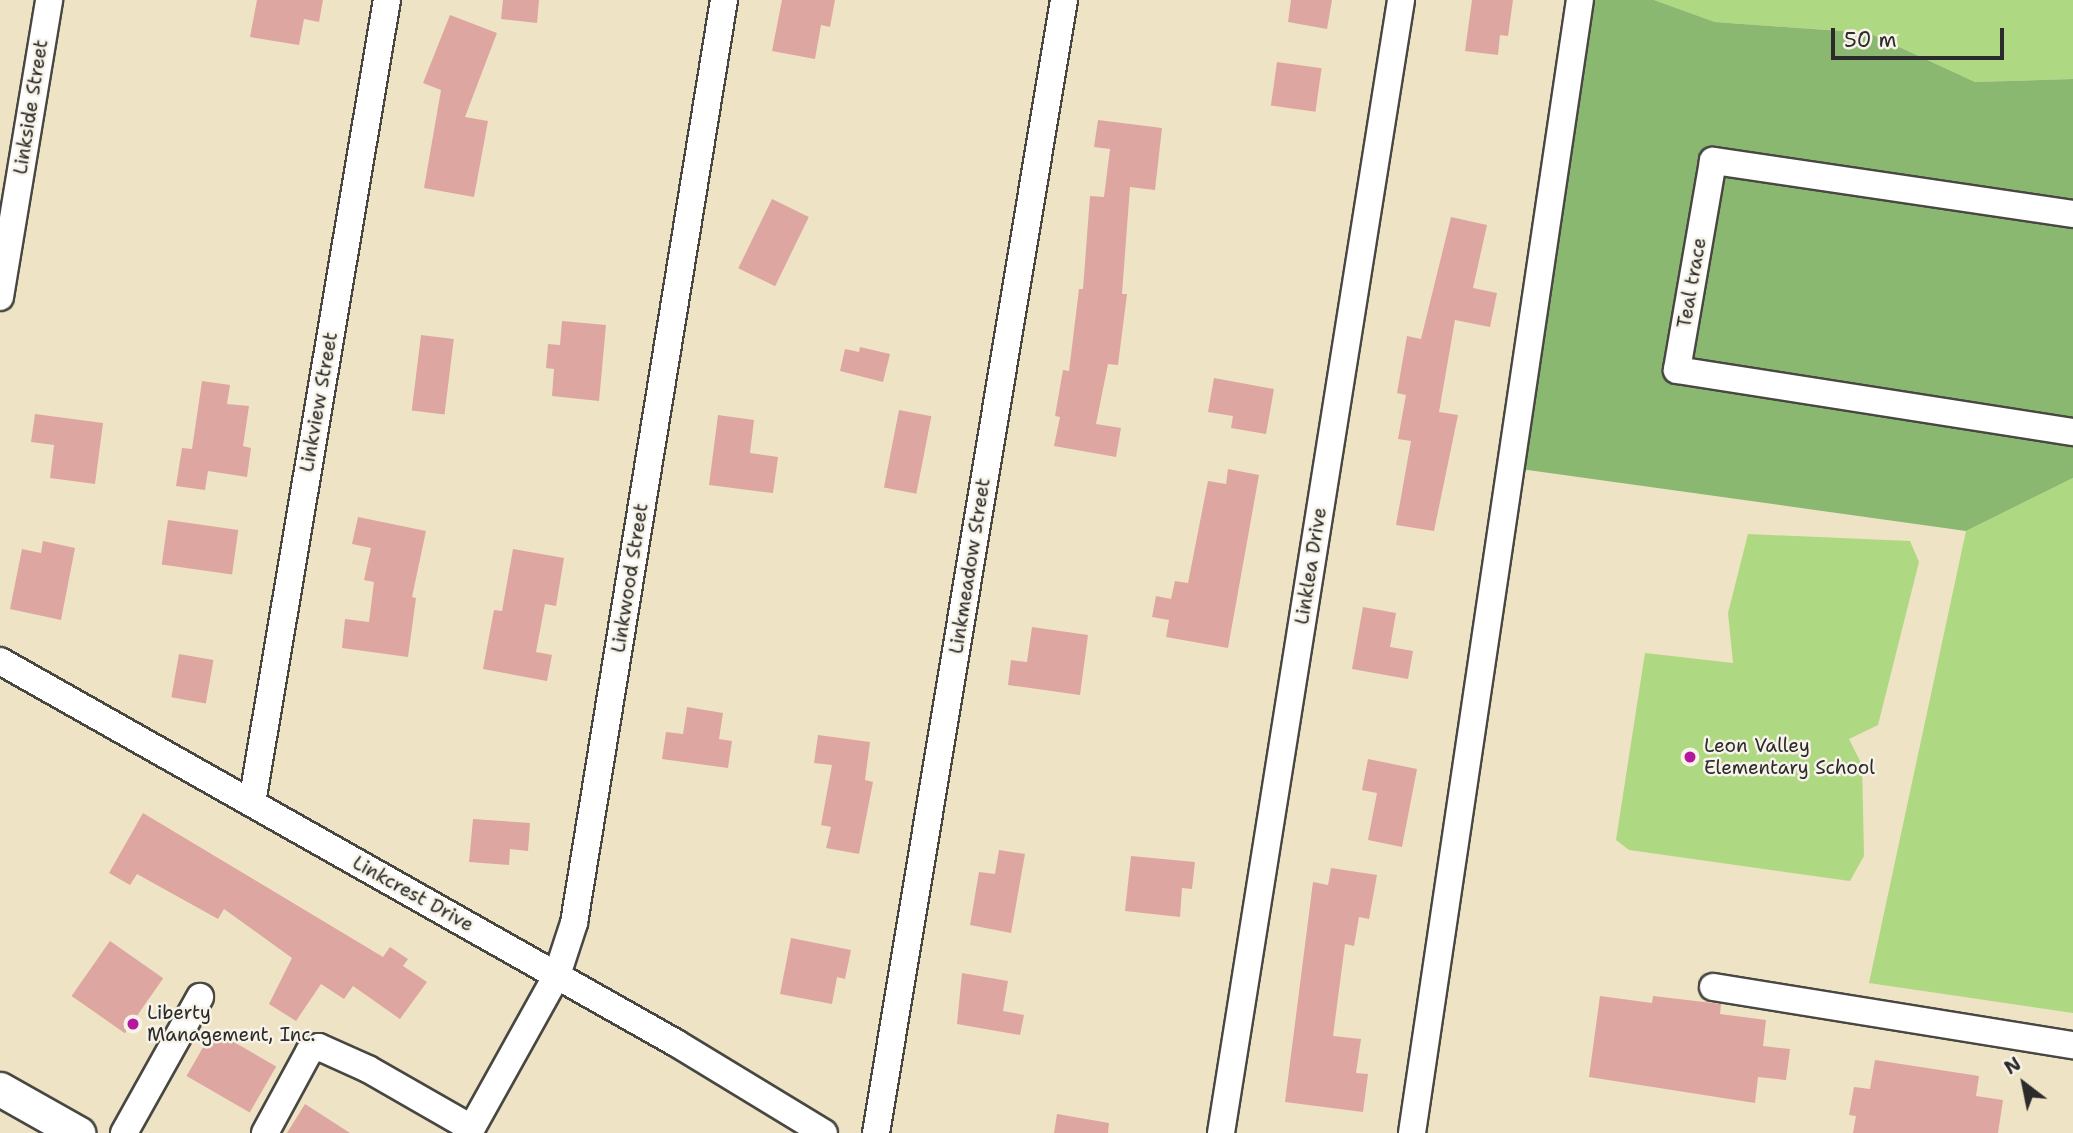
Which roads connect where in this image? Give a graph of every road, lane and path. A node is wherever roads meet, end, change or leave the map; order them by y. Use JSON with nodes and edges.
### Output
{"nodes":[{"id":1,"x":49,"y":0,"type":"edge"},
{"id":2,"x":387,"y":0,"type":"edge"},
{"id":3,"x":724,"y":0,"type":"edge"},
{"id":4,"x":1064,"y":0,"type":"edge"},
{"id":5,"x":1401,"y":0,"type":"edge"},
{"id":6,"x":1580,"y":0,"type":"edge"},
{"id":7,"x":2073,"y":215,"type":"edge"},
{"id":8,"x":0,"y":297,"type":"edge"},
{"id":9,"x":2073,"y":432,"type":"edge"},
{"id":10,"x":0,"y":661,"type":"edge"},
{"id":11,"x":252,"y":803,"type":"junction"},
{"id":12,"x":557,"y":975,"type":"junction"},
{"id":13,"x":1713,"y":987,"type":"dead end"},
{"id":14,"x":200,"y":997,"type":"dead end"},
{"id":15,"x":2073,"y":1045,"type":"edge"},
{"id":16,"x":0,"y":1089,"type":"edge"},
{"id":17,"x":470,"y":1131,"type":"edge"},
{"id":18,"x":78,"y":1133,"type":"edge"},
{"id":19,"x":124,"y":1133,"type":"edge"},
{"id":20,"x":265,"y":1133,"type":"edge"},
{"id":21,"x":824,"y":1133,"type":"edge"},
{"id":22,"x":876,"y":1133,"type":"edge"},
{"id":23,"x":1220,"y":1133,"type":"edge"},
{"id":24,"x":1412,"y":1133,"type":"edge"}],
"edges":[{"from":1,"to":8,"type":"street","name":"Linkside Street"},
{"from":2,"to":11,"type":"street","name":"Linkview Street"},
{"from":3,"to":12,"type":"street","name":"Linkwood Street"},
{"from":4,"to":22,"type":"street","name":"Linkmeadow Street"},
{"from":5,"to":23,"type":"street","name":"Linklea Drive"},
{"from":6,"to":24,"type":"street"},
{"from":7,"to":9,"type":"street","name":"Teal trace"},
{"from":10,"to":11,"type":"street","name":"Linkcrest Drive"},
{"from":11,"to":12,"type":"street","name":"Linkcrest Drive"},
{"from":12,"to":17,"type":"street","name":"Linkwood Street"},
{"from":12,"to":21,"type":"street","name":"Linkcrest Drive"},
{"from":13,"to":15,"type":"street"},
{"from":14,"to":19,"type":"street"},
{"from":16,"to":18,"type":"main road"},
{"from":17,"to":20,"type":"street"}]}
